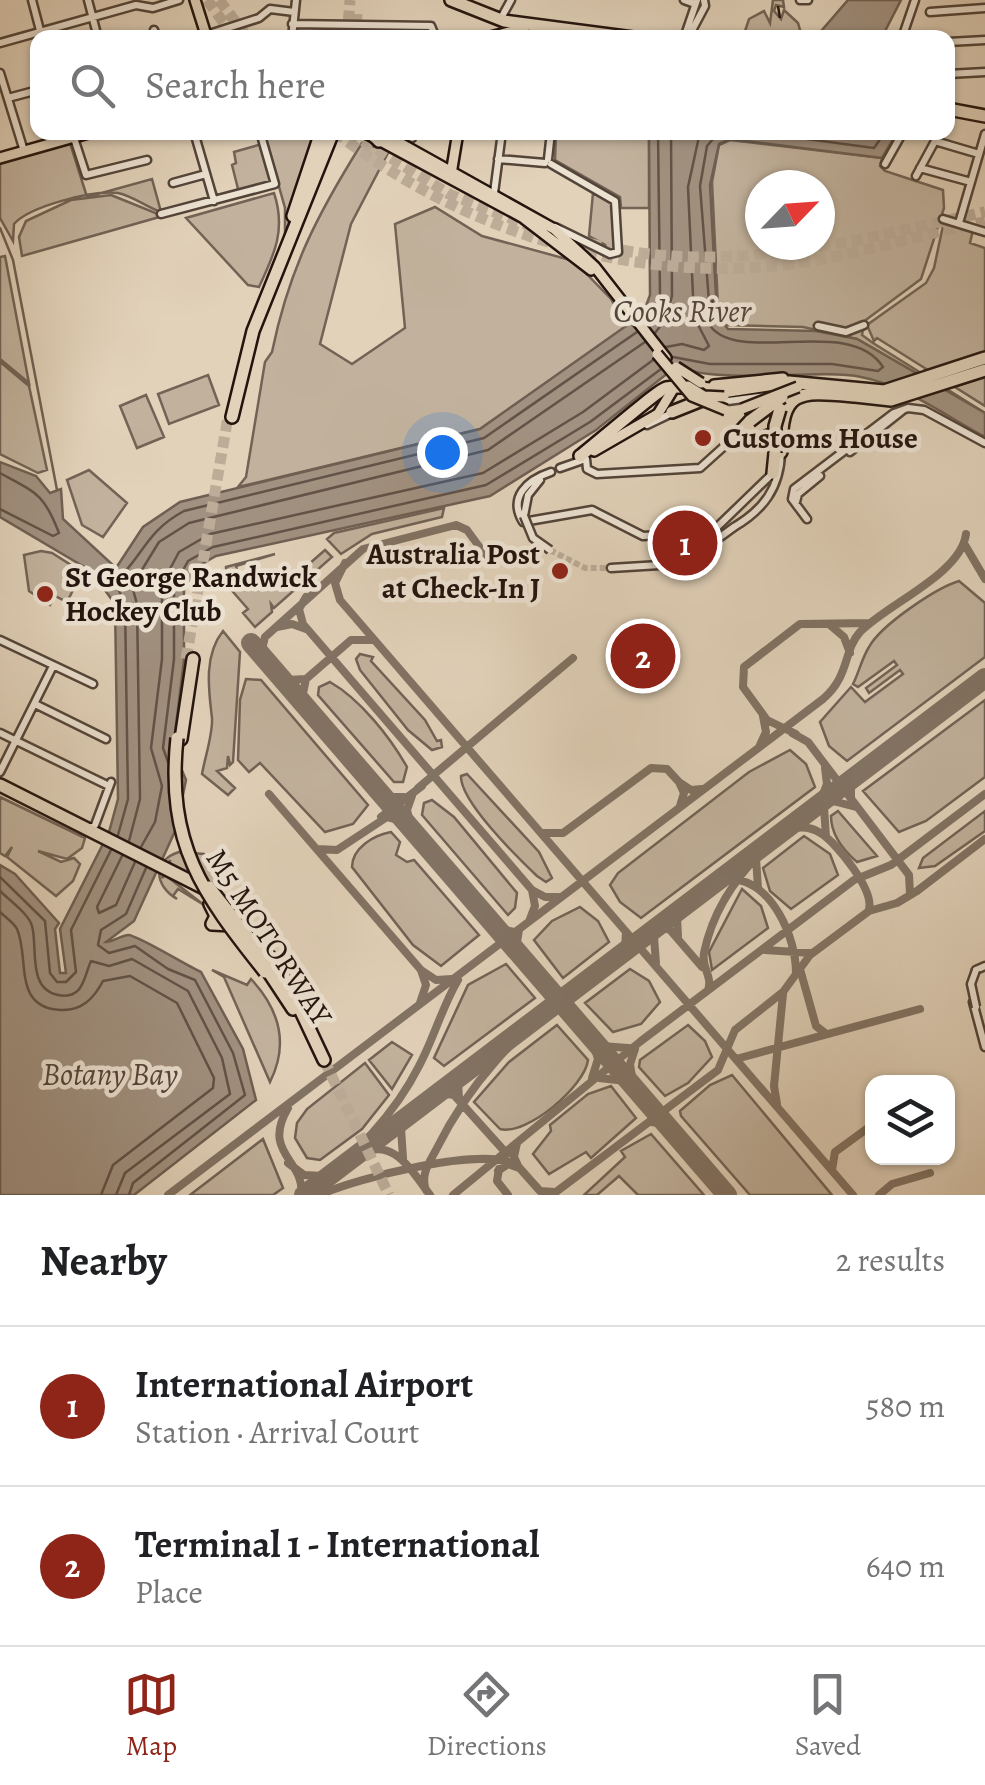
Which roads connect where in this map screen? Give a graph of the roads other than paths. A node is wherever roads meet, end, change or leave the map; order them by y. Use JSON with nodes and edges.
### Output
{"nodes":[{"id":1,"x":32,"y":0,"type":"edge"},
{"id":2,"x":88,"y":0,"type":"edge"},
{"id":3,"x":179,"y":0,"type":"edge"},
{"id":4,"x":195,"y":0,"type":"edge"},
{"id":5,"x":296,"y":0,"type":"edge"},
{"id":6,"x":512,"y":0,"type":"edge"},
{"id":7,"x":684,"y":0,"type":"edge"},
{"id":8,"x":915,"y":0,"type":"edge"},
{"id":9,"x":446,"y":1,"type":"edge"},
{"id":10,"x":701,"y":3,"type":"edge"},
{"id":11,"x":985,"y":8,"type":"edge"},
{"id":12,"x":294,"y":12,"type":"junction"},
{"id":13,"x":930,"y":12,"type":"dead end"},
{"id":14,"x":93,"y":17,"type":"junction"},
{"id":15,"x":292,"y":24,"type":"junction"},
{"id":16,"x":40,"y":30,"type":"edge"},
{"id":17,"x":55,"y":30,"type":"edge"},
{"id":18,"x":96,"y":30,"type":"edge"},
{"id":19,"x":204,"y":30,"type":"edge"},
{"id":20,"x":224,"y":30,"type":"edge"},
{"id":21,"x":292,"y":30,"type":"edge"},
{"id":22,"x":435,"y":30,"type":"edge"},
{"id":23,"x":504,"y":30,"type":"edge"},
{"id":24,"x":689,"y":30,"type":"edge"},
{"id":25,"x":905,"y":30,"type":"edge"},
{"id":26,"x":30,"y":37,"type":"edge"},
{"id":27,"x":985,"y":40,"type":"edge"},
{"id":28,"x":955,"y":42,"type":"edge"},
{"id":29,"x":0,"y":43,"type":"edge"},
{"id":30,"x":985,"y":72,"type":"edge"},
{"id":31,"x":0,"y":73,"type":"edge"},
{"id":32,"x":955,"y":74,"type":"edge"},
{"id":33,"x":30,"y":92,"type":"edge"},
{"id":34,"x":8,"y":98,"type":"junction"},
{"id":35,"x":955,"y":108,"type":"edge"},
{"id":36,"x":985,"y":114,"type":"edge"},
{"id":37,"x":985,"y":134,"type":"edge"},
{"id":38,"x":58,"y":140,"type":"edge"},
{"id":39,"x":72,"y":140,"type":"edge"},
{"id":40,"x":196,"y":140,"type":"edge"},
{"id":41,"x":262,"y":140,"type":"edge"},
{"id":42,"x":327,"y":140,"type":"edge"},
{"id":43,"x":382,"y":140,"type":"edge"},
{"id":44,"x":457,"y":140,"type":"edge"},
{"id":45,"x":501,"y":140,"type":"edge"},
{"id":46,"x":551,"y":140,"type":"edge"},
{"id":47,"x":898,"y":140,"type":"edge"},
{"id":48,"x":933,"y":140,"type":"edge"},
{"id":49,"x":942,"y":140,"type":"edge"},
{"id":50,"x":24,"y":152,"type":"junction"},
{"id":51,"x":979,"y":154,"type":"junction"},
{"id":52,"x":0,"y":158,"type":"edge"},
{"id":53,"x":498,"y":159,"type":"junction"},
{"id":54,"x":147,"y":160,"type":"dead end"},
{"id":55,"x":548,"y":162,"type":"junction"},
{"id":56,"x":885,"y":164,"type":"dead end"},
{"id":57,"x":206,"y":174,"type":"junction"},
{"id":58,"x":451,"y":175,"type":"junction"},
{"id":59,"x":970,"y":182,"type":"junction"},
{"id":60,"x":173,"y":183,"type":"dead end"},
{"id":61,"x":494,"y":193,"type":"junction"},
{"id":62,"x":214,"y":201,"type":"junction"},
{"id":63,"x":162,"y":214,"type":"dead end"},
{"id":64,"x":943,"y":219,"type":"dead end"},
{"id":65,"x":545,"y":222,"type":"junction"},
{"id":66,"x":531,"y":223,"type":"junction"},
{"id":67,"x":958,"y":223,"type":"junction"},
{"id":68,"x":985,"y":232,"type":"edge"},
{"id":69,"x":624,"y":308,"type":"junction"},
{"id":70,"x":864,"y":325,"type":"dead end"},
{"id":71,"x":818,"y":326,"type":"dead end"},
{"id":72,"x":659,"y":353,"type":"junction"},
{"id":73,"x":985,"y":358,"type":"edge"},
{"id":74,"x":985,"y":370,"type":"edge"},
{"id":75,"x":828,"y":386,"type":"junction"},
{"id":76,"x":801,"y":389,"type":"junction"},
{"id":77,"x":763,"y":393,"type":"junction"},
{"id":78,"x":854,"y":396,"type":"junction"},
{"id":79,"x":905,"y":403,"type":"junction"},
{"id":80,"x":778,"y":410,"type":"junction"},
{"id":81,"x":672,"y":412,"type":"joint"},
{"id":82,"x":230,"y":417,"type":"tunnel mouth"},
{"id":83,"x":731,"y":441,"type":"junction"},
{"id":84,"x":985,"y":443,"type":"edge"},
{"id":85,"x":585,"y":457,"type":"junction"},
{"id":86,"x":776,"y":462,"type":"junction"},
{"id":87,"x":550,"y":472,"type":"junction"},
{"id":88,"x":808,"y":520,"type":"dead end"},
{"id":89,"x":550,"y":550,"type":"tunnel mouth"},
{"id":90,"x":610,"y":568,"type":"tunnel mouth"},
{"id":91,"x":0,"y":640,"type":"edge"},
{"id":92,"x":190,"y":659,"type":"tunnel mouth"},
{"id":93,"x":53,"y":666,"type":"junction"},
{"id":94,"x":93,"y":684,"type":"dead end"},
{"id":95,"x":34,"y":704,"type":"junction"},
{"id":96,"x":0,"y":733,"type":"edge"},
{"id":97,"x":106,"y":739,"type":"dead end"},
{"id":98,"x":16,"y":741,"type":"junction"},
{"id":99,"x":1,"y":771,"type":"edge"},
{"id":100,"x":0,"y":789,"type":"edge"},
{"id":101,"x":95,"y":834,"type":"junction"},
{"id":102,"x":167,"y":870,"type":"junction"},
{"id":103,"x":985,"y":966,"type":"edge"},
{"id":104,"x":269,"y":970,"type":"junction"},
{"id":105,"x":985,"y":975,"type":"edge"},
{"id":106,"x":302,"y":1014,"type":"junction"},
{"id":107,"x":985,"y":1044,"type":"edge"},
{"id":108,"x":321,"y":1062,"type":"junction"}],
"edges":[{"from":1,"to":16,"type":"street"},
{"from":2,"to":14,"type":"street"},
{"from":3,"to":14,"type":"street"},
{"from":4,"to":19,"type":"main road"},
{"from":5,"to":12,"type":"street"},
{"from":6,"to":23,"type":"street"},
{"from":7,"to":10,"type":"street"},
{"from":8,"to":25,"type":"street"},
{"from":9,"to":23,"type":"highway"},
{"from":10,"to":24,"type":"street"},
{"from":11,"to":13,"type":"street"},
{"from":12,"to":15,"type":"street"},
{"from":12,"to":20,"type":"street"},
{"from":14,"to":17,"type":"street"},
{"from":14,"to":18,"type":"street"},
{"from":15,"to":21,"type":"street"},
{"from":15,"to":22,"type":"street"},
{"from":26,"to":29,"type":"street"},
{"from":27,"to":28,"type":"street"},
{"from":30,"to":32,"type":"street"},
{"from":31,"to":34,"type":"street"},
{"from":33,"to":34,"type":"street"},
{"from":34,"to":50,"type":"street"},
{"from":35,"to":36,"type":"highway"},
{"from":37,"to":51,"type":"street"},
{"from":38,"to":50,"type":"main road"},
{"from":39,"to":54,"type":"street"},
{"from":40,"to":57,"type":"street"},
{"from":41,"to":62,"type":"street"},
{"from":42,"to":82,"type":"highway"},
{"from":43,"to":58,"type":"main road"},
{"from":44,"to":58,"type":"main road"},
{"from":45,"to":53,"type":"street"},
{"from":46,"to":55,"type":"street"},
{"from":47,"to":56,"type":"street"},
{"from":48,"to":59,"type":"street"},
{"from":49,"to":51,"type":"street"},
{"from":50,"to":52,"type":"main road"},
{"from":51,"to":59,"type":"street"},
{"from":53,"to":55,"type":"street"},
{"from":53,"to":61,"type":"street"},
{"from":55,"to":65,"type":"street"},
{"from":57,"to":60,"type":"street"},
{"from":57,"to":62,"type":"street"},
{"from":58,"to":61,"type":"main road"},
{"from":58,"to":66,"type":"main road"},
{"from":59,"to":67,"type":"street"},
{"from":61,"to":65,"type":"main road"},
{"from":61,"to":66,"type":"main road"},
{"from":62,"to":63,"type":"street"},
{"from":64,"to":67,"type":"street"},
{"from":65,"to":69,"type":"main road"},
{"from":66,"to":69,"type":"main road"},
{"from":67,"to":68,"type":"street"},
{"from":69,"to":72,"type":"main road"},
{"from":70,"to":71,"type":"street"},
{"from":72,"to":75,"type":"main road","bridge":true},
{"from":72,"to":76,"type":"main road","bridge":true},
{"from":72,"to":77,"type":"main road","bridge":true},
{"from":72,"to":85,"type":"main road","bridge":true},
{"from":73,"to":75,"type":"highway"},
{"from":74,"to":79,"type":"highway"},
{"from":75,"to":76,"type":"highway"},
{"from":75,"to":77,"type":"highway"},
{"from":75,"to":78,"type":"highway"},
{"from":76,"to":80,"type":"highway"},
{"from":76,"to":83,"type":"highway","bridge":true},
{"from":77,"to":80,"type":"main road"},
{"from":77,"to":81,"type":"highway"},
{"from":77,"to":83,"type":"main road"},
{"from":77,"to":85,"type":"highway"},
{"from":78,"to":79,"type":"highway"},
{"from":78,"to":86,"type":"highway"},
{"from":79,"to":84,"type":"street"},
{"from":79,"to":88,"type":"street"},
{"from":80,"to":86,"type":"highway","bridge":true},
{"from":81,"to":85,"type":"street"},
{"from":83,"to":85,"type":"street"},
{"from":85,"to":87,"type":"street"},
{"from":86,"to":87,"type":"street"},
{"from":86,"to":90,"type":"street","bridge":true},
{"from":87,"to":89,"type":"street","bridge":true},
{"from":91,"to":93,"type":"street"},
{"from":92,"to":104,"type":"highway","name":"M5 MOTORWAY","bridge":true},
{"from":93,"to":94,"type":"street"},
{"from":93,"to":95,"type":"street"},
{"from":95,"to":97,"type":"street"},
{"from":95,"to":98,"type":"street"},
{"from":96,"to":98,"type":"street"},
{"from":98,"to":99,"type":"street"},
{"from":98,"to":101,"type":"street"},
{"from":100,"to":101,"type":"highway"},
{"from":101,"to":102,"type":"highway"},
{"from":102,"to":106,"type":"highway"},
{"from":102,"to":108,"type":"highway"},
{"from":103,"to":107,"type":"street","bridge":true},
{"from":104,"to":106,"type":"highway","name":"M5 MOTORWAY"},
{"from":104,"to":108,"type":"highway","name":"M5 MOTORWAY"},
{"from":105,"to":107,"type":"street"},
{"from":106,"to":108,"type":"highway"}]}
